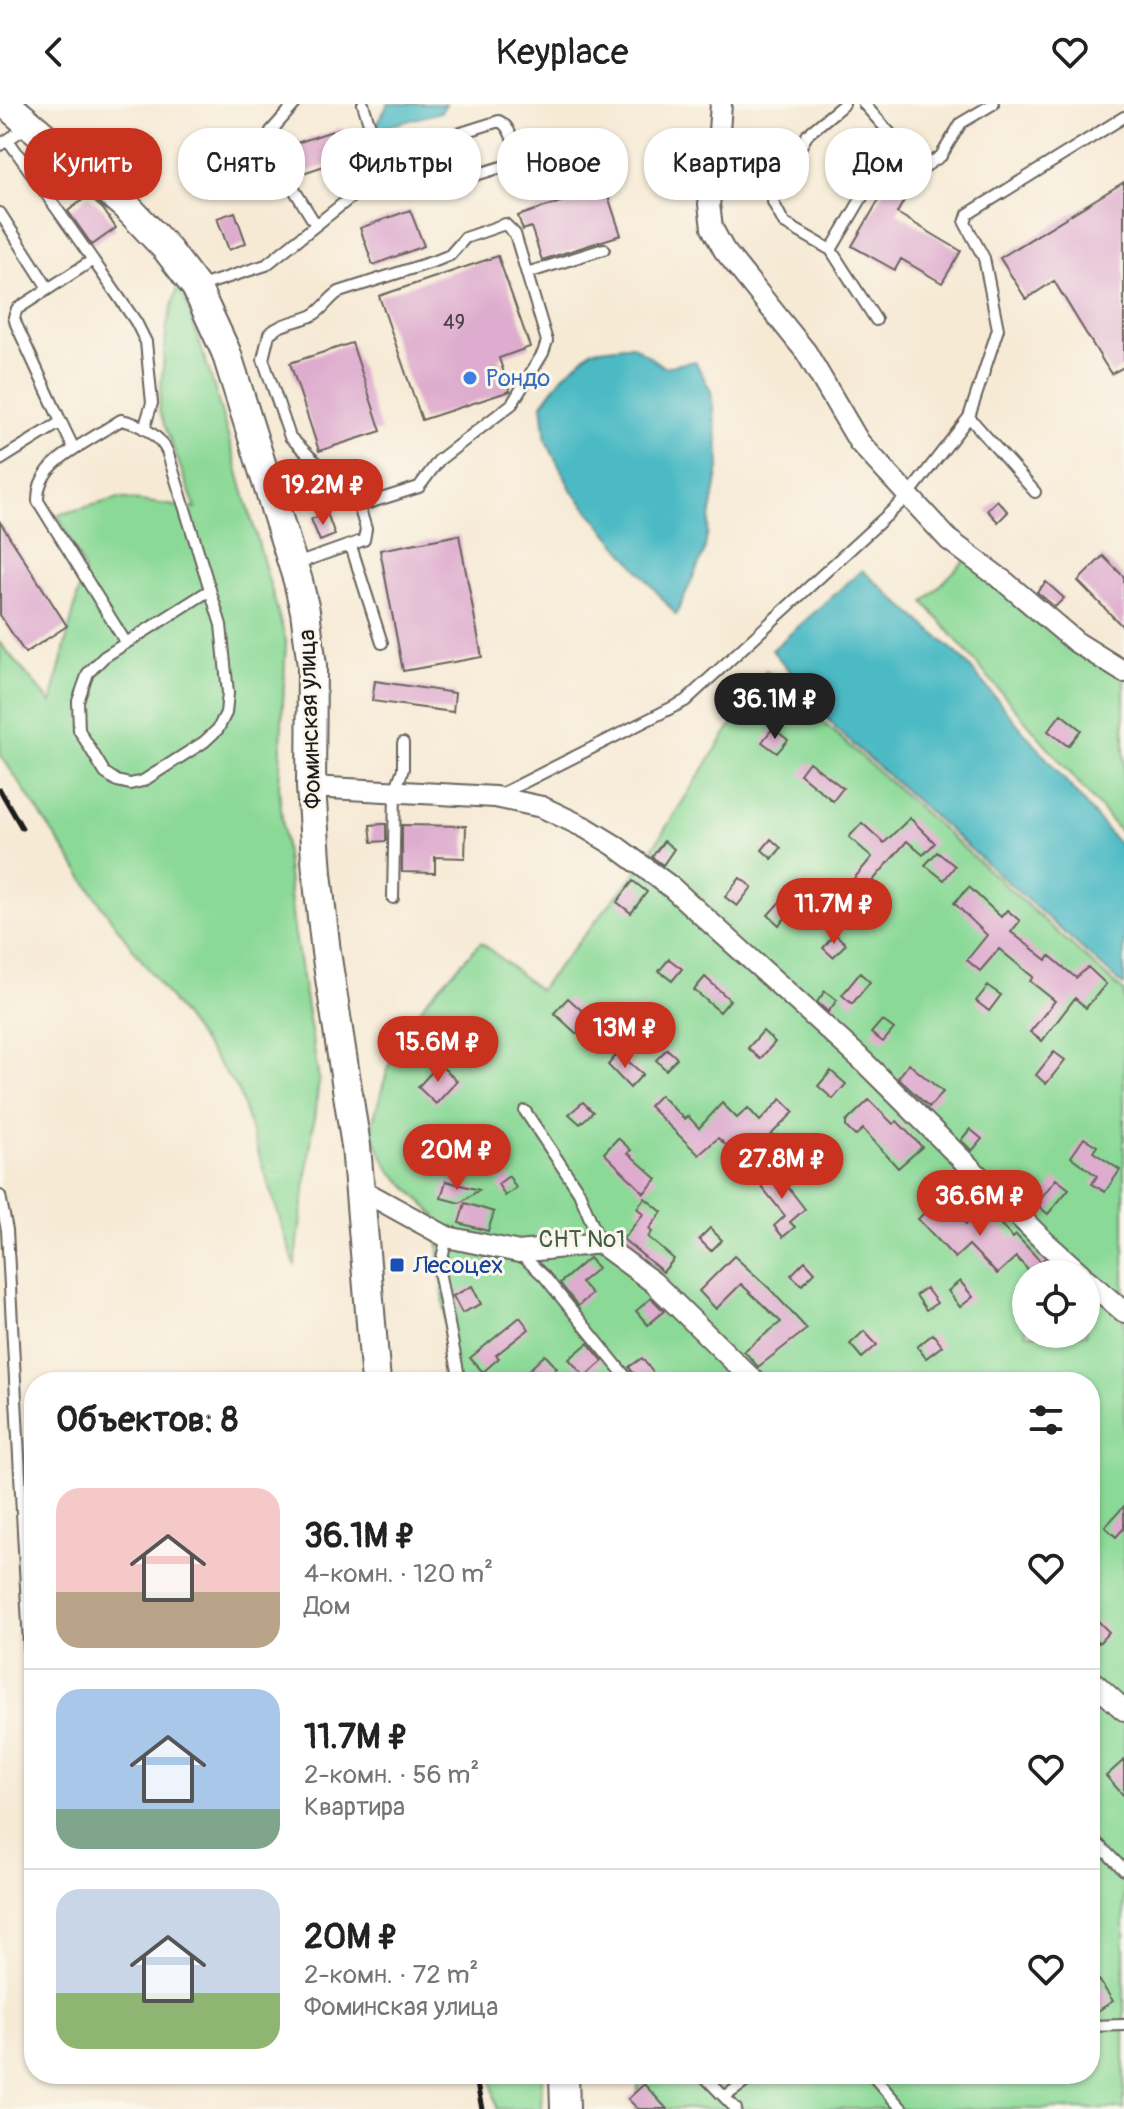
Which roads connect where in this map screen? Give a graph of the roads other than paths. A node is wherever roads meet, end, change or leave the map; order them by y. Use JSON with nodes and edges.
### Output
{"nodes":[{"id":1,"x":6,"y":104,"type":"edge"},
{"id":2,"x":295,"y":104,"type":"edge"},
{"id":3,"x":363,"y":104,"type":"edge"},
{"id":4,"x":721,"y":104,"type":"edge"},
{"id":5,"x":844,"y":104,"type":"edge"},
{"id":6,"x":864,"y":104,"type":"edge"},
{"id":7,"x":993,"y":104,"type":"edge"},
{"id":8,"x":1124,"y":117,"type":"edge"},
{"id":9,"x":370,"y":128,"type":"edge"},
{"id":10,"x":885,"y":128,"type":"edge"},
{"id":11,"x":13,"y":136,"type":"edge"},
{"id":12,"x":932,"y":163,"type":"edge"},
{"id":13,"x":418,"y":174,"type":"joint"},
{"id":14,"x":347,"y":200,"type":"edge"},
{"id":15,"x":860,"y":200,"type":"edge"},
{"id":16,"x":0,"y":213,"type":"edge"},
{"id":17,"x":316,"y":225,"type":"junction"},
{"id":18,"x":604,"y":249,"type":"dead end"},
{"id":19,"x":831,"y":250,"type":"junction"},
{"id":20,"x":93,"y":260,"type":"junction"},
{"id":21,"x":527,"y":273,"type":"junction"},
{"id":22,"x":196,"y":287,"type":"junction"},
{"id":23,"x":48,"y":288,"type":"junction"},
{"id":24,"x":876,"y":320,"type":"dead end"},
{"id":25,"x":969,"y":417,"type":"junction"},
{"id":26,"x":61,"y":422,"type":"junction"},
{"id":27,"x":144,"y":429,"type":"junction"},
{"id":28,"x":74,"y":449,"type":"junction"},
{"id":29,"x":0,"y":460,"type":"edge"},
{"id":30,"x":1035,"y":492,"type":"dead end"},
{"id":31,"x":907,"y":497,"type":"junction"},
{"id":32,"x":359,"y":506,"type":"junction"},
{"id":33,"x":351,"y":546,"type":"junction"},
{"id":34,"x":294,"y":565,"type":"junction"},
{"id":35,"x":210,"y":590,"type":"junction"},
{"id":36,"x":126,"y":643,"type":"junction"},
{"id":37,"x":382,"y":643,"type":"dead end"},
{"id":38,"x":1124,"y":672,"type":"edge"},
{"id":39,"x":403,"y":743,"type":"dead end"},
{"id":40,"x":311,"y":787,"type":"junction"},
{"id":41,"x":395,"y":791,"type":"junction"},
{"id":42,"x":495,"y":797,"type":"junction"},
{"id":43,"x":393,"y":898,"type":"dead end"},
{"id":44,"x":525,"y":1111,"type":"dead end"},
{"id":45,"x":358,"y":1188,"type":"junction"},
{"id":46,"x":0,"y":1196,"type":"edge"},
{"id":47,"x":447,"y":1237,"type":"junction"},
{"id":48,"x":600,"y":1243,"type":"junction"},
{"id":49,"x":519,"y":1252,"type":"junction"},
{"id":50,"x":1065,"y":1260,"type":"edge"},
{"id":51,"x":1100,"y":1291,"type":"edge"},
{"id":52,"x":1124,"y":1312,"type":"edge"},
{"id":53,"x":375,"y":1372,"type":"edge"},
{"id":54,"x":458,"y":1372,"type":"edge"},
{"id":55,"x":622,"y":1372,"type":"edge"},
{"id":56,"x":745,"y":1372,"type":"edge"},
{"id":57,"x":24,"y":1550,"type":"edge"},
{"id":58,"x":1100,"y":1688,"type":"edge"},
{"id":59,"x":1124,"y":1710,"type":"edge"},
{"id":60,"x":1100,"y":1846,"type":"edge"},
{"id":61,"x":1124,"y":1870,"type":"edge"},
{"id":62,"x":1124,"y":2025,"type":"edge"},
{"id":63,"x":1100,"y":2026,"type":"edge"},
{"id":64,"x":712,"y":2084,"type":"edge"},
{"id":65,"x":743,"y":2084,"type":"edge"},
{"id":66,"x":880,"y":2084,"type":"edge"},
{"id":67,"x":724,"y":2097,"type":"junction"},
{"id":68,"x":736,"y":2109,"type":"edge"},
{"id":69,"x":902,"y":2109,"type":"edge"}],
"edges":[{"from":1,"to":11,"type":"street","name":"Фоминская улица"},
{"from":2,"to":17,"type":"lane"},
{"from":3,"to":9,"type":"lane"},
{"from":4,"to":31,"type":"street"},
{"from":5,"to":19,"type":"lane"},
{"from":6,"to":10,"type":"lane"},
{"from":7,"to":12,"type":"lane"},
{"from":8,"to":25,"type":"lane"},
{"from":11,"to":20,"type":"lane"},
{"from":11,"to":22,"type":"street","name":"Фоминская улица"},
{"from":13,"to":13,"type":"lane"},
{"from":14,"to":17,"type":"lane"},
{"from":15,"to":19,"type":"lane"},
{"from":16,"to":23,"type":"lane"},
{"from":17,"to":22,"type":"lane"},
{"from":18,"to":21,"type":"lane"},
{"from":19,"to":24,"type":"lane"},
{"from":20,"to":23,"type":"lane"},
{"from":20,"to":27,"type":"lane"},
{"from":21,"to":32,"type":"lane"},
{"from":21,"to":32,"type":"lane"},
{"from":22,"to":34,"type":"street","name":"Фоминская улица"},
{"from":23,"to":26,"type":"lane"},
{"from":25,"to":30,"type":"lane"},
{"from":25,"to":31,"type":"lane"},
{"from":26,"to":28,"type":"lane"},
{"from":26,"to":29,"type":"lane"},
{"from":27,"to":28,"type":"lane"},
{"from":27,"to":35,"type":"lane"},
{"from":28,"to":36,"type":"lane"},
{"from":31,"to":38,"type":"street"},
{"from":31,"to":42,"type":"lane"},
{"from":32,"to":33,"type":"lane"},
{"from":33,"to":34,"type":"lane"},
{"from":33,"to":37,"type":"lane"},
{"from":34,"to":40,"type":"street","name":"Фоминская улица"},
{"from":35,"to":36,"type":"lane"},
{"from":35,"to":36,"type":"lane"},
{"from":39,"to":41,"type":"lane"},
{"from":40,"to":41,"type":"street"},
{"from":40,"to":45,"type":"street","name":"Фоминская улица"},
{"from":41,"to":42,"type":"street"},
{"from":41,"to":43,"type":"lane"},
{"from":42,"to":50,"type":"street"},
{"from":44,"to":48,"type":"lane"},
{"from":45,"to":47,"type":"street"},
{"from":45,"to":53,"type":"street","name":"Фоминская улица"},
{"from":46,"to":57,"type":"lane"},
{"from":47,"to":49,"type":"street"},
{"from":47,"to":54,"type":"lane"},
{"from":48,"to":49,"type":"street"},
{"from":48,"to":56,"type":"street"},
{"from":49,"to":55,"type":"lane"},
{"from":51,"to":52,"type":"street"},
{"from":58,"to":59,"type":"street"},
{"from":60,"to":61,"type":"lane"},
{"from":62,"to":63,"type":"lane"},
{"from":64,"to":67,"type":"lane"},
{"from":65,"to":67,"type":"lane"},
{"from":66,"to":69,"type":"lane"},
{"from":67,"to":68,"type":"lane"}]}
